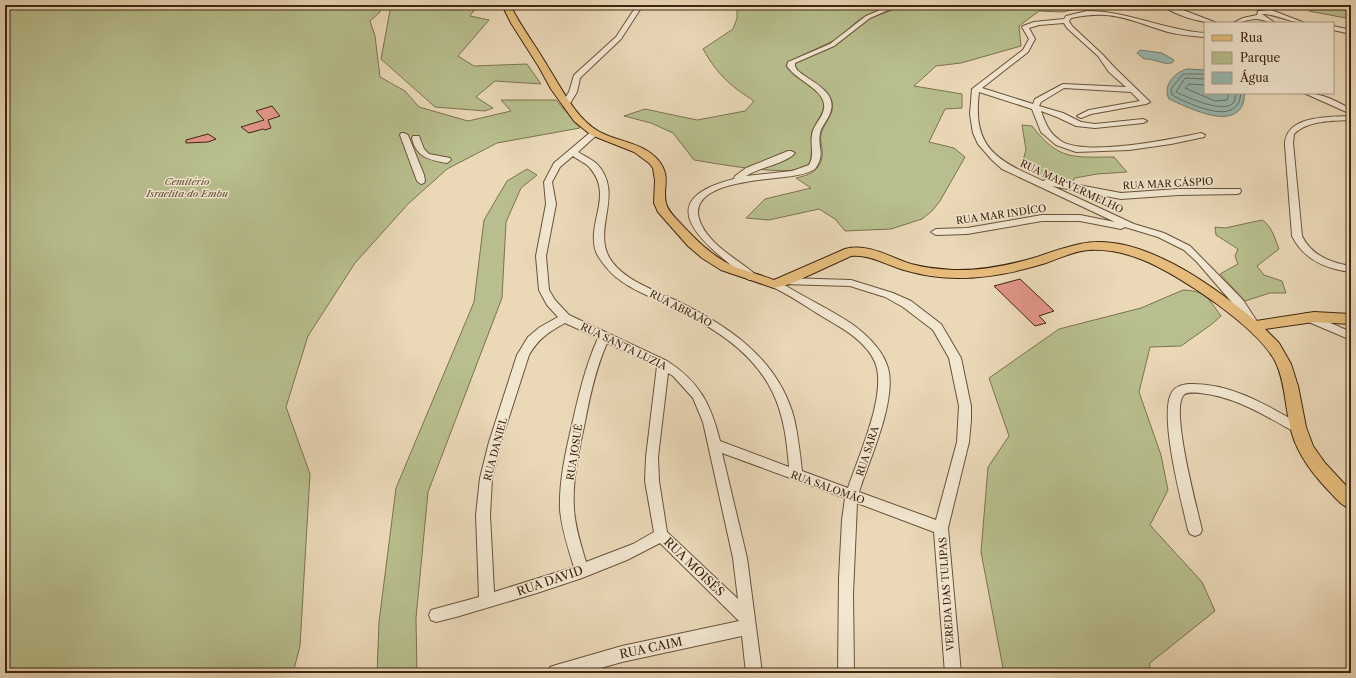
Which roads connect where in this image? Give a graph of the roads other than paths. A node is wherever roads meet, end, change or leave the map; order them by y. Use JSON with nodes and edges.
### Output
{"nodes":[{"id":1,"x":506,"y":5,"type":"edge"},
{"id":2,"x":640,"y":5,"type":"edge"},
{"id":3,"x":897,"y":5,"type":"edge"},
{"id":4,"x":1165,"y":5,"type":"edge"},
{"id":5,"x":1277,"y":5,"type":"edge"},
{"id":6,"x":1274,"y":13,"type":"junction"},
{"id":7,"x":1261,"y":17,"type":"junction"},
{"id":8,"x":1066,"y":21,"type":"junction"},
{"id":9,"x":1210,"y":22,"type":"edge"},
{"id":10,"x":1239,"y":22,"type":"edge"},
{"id":11,"x":1270,"y":22,"type":"edge"},
{"id":12,"x":1299,"y":22,"type":"edge"},
{"id":13,"x":1334,"y":28,"type":"edge"},
{"id":14,"x":1351,"y":32,"type":"edge"},
{"id":15,"x":1204,"y":35,"type":"edge"},
{"id":16,"x":976,"y":89,"type":"junction"},
{"id":17,"x":1132,"y":90,"type":"junction"},
{"id":18,"x":1311,"y":94,"type":"edge"},
{"id":19,"x":566,"y":103,"type":"junction"},
{"id":20,"x":1035,"y":107,"type":"junction"},
{"id":21,"x":1351,"y":112,"type":"edge"},
{"id":22,"x":1081,"y":116,"type":"dead end"},
{"id":23,"x":1351,"y":118,"type":"edge"},
{"id":24,"x":1142,"y":121,"type":"dead end"},
{"id":25,"x":595,"y":133,"type":"junction"},
{"id":26,"x":404,"y":135,"type":"dead end"},
{"id":27,"x":1201,"y":136,"type":"dead end"},
{"id":28,"x":416,"y":138,"type":"dead end"},
{"id":29,"x":572,"y":152,"type":"junction"},
{"id":30,"x":791,"y":154,"type":"dead end"},
{"id":31,"x":447,"y":160,"type":"dead end"},
{"id":32,"x":1029,"y":179,"type":"junction"},
{"id":33,"x":421,"y":182,"type":"dead end"},
{"id":34,"x":733,"y":182,"type":"junction"},
{"id":35,"x":1237,"y":191,"type":"dead end"},
{"id":36,"x":1140,"y":230,"type":"junction"},
{"id":37,"x":936,"y":232,"type":"dead end"},
{"id":38,"x":1351,"y":269,"type":"edge"},
{"id":39,"x":753,"y":278,"type":"junction"},
{"id":40,"x":779,"y":282,"type":"junction"},
{"id":41,"x":1308,"y":317,"type":"junction"},
{"id":42,"x":565,"y":318,"type":"junction"},
{"id":43,"x":1351,"y":319,"type":"edge"},
{"id":44,"x":1255,"y":326,"type":"junction"},
{"id":45,"x":605,"y":336,"type":"junction"},
{"id":46,"x":1351,"y":336,"type":"edge"},
{"id":47,"x":663,"y":364,"type":"junction"},
{"id":48,"x":1299,"y":430,"type":"junction"},
{"id":49,"x":715,"y":445,"type":"junction"},
{"id":50,"x":796,"y":474,"type":"junction"},
{"id":51,"x":852,"y":496,"type":"junction"},
{"id":52,"x":1351,"y":502,"type":"edge"},
{"id":53,"x":941,"y":528,"type":"junction"},
{"id":54,"x":1195,"y":530,"type":"dead end"},
{"id":55,"x":661,"y":535,"type":"junction"},
{"id":56,"x":582,"y":570,"type":"junction"},
{"id":57,"x":487,"y":602,"type":"junction"},
{"id":58,"x":436,"y":615,"type":"dead end"},
{"id":59,"x":748,"y":623,"type":"junction"},
{"id":60,"x":556,"y":673,"type":"edge"},
{"id":61,"x":754,"y":673,"type":"edge"},
{"id":62,"x":846,"y":673,"type":"edge"},
{"id":63,"x":953,"y":673,"type":"edge"}],
"edges":[{"from":1,"to":19,"type":"main road"},
{"from":2,"to":19,"type":"street"},
{"from":3,"to":34,"type":"street"},
{"from":4,"to":9,"type":"street"},
{"from":5,"to":6,"type":"street"},
{"from":6,"to":7,"type":"street"},
{"from":6,"to":12,"type":"street"},
{"from":7,"to":10,"type":"street"},
{"from":7,"to":11,"type":"street"},
{"from":8,"to":15,"type":"street"},
{"from":8,"to":16,"type":"street"},
{"from":8,"to":17,"type":"street"},
{"from":13,"to":14,"type":"street"},
{"from":16,"to":20,"type":"street"},
{"from":16,"to":32,"type":"street","name":"RUA MAR VERMELHO"},
{"from":17,"to":20,"type":"street"},
{"from":17,"to":22,"type":"street"},
{"from":18,"to":21,"type":"street"},
{"from":19,"to":25,"type":"main road"},
{"from":20,"to":24,"type":"street"},
{"from":20,"to":27,"type":"street"},
{"from":23,"to":38,"type":"street"},
{"from":25,"to":29,"type":"street","name":"RUA SANTA LUZIA"},
{"from":25,"to":39,"type":"main road"},
{"from":26,"to":33,"type":"street"},
{"from":28,"to":31,"type":"street"},
{"from":29,"to":42,"type":"street","name":"RUA SANTA LUZIA"},
{"from":29,"to":50,"type":"street","name":"RUA ABRAÃO"},
{"from":30,"to":34,"type":"street"},
{"from":32,"to":35,"type":"street","name":"RUA MAR CÁSPIO"},
{"from":32,"to":36,"type":"street","name":"RUA MAR VERMELHO"},
{"from":34,"to":39,"type":"street"},
{"from":36,"to":37,"type":"street","name":"RUA MAR INDÍCO"},
{"from":36,"to":44,"type":"street","name":"RUA MAR VERMELHO"},
{"from":39,"to":40,"type":"main road"},
{"from":40,"to":44,"type":"main road"},
{"from":40,"to":51,"type":"street","name":"RUA SARA"},
{"from":40,"to":53,"type":"street","name":"VEREDA DAS TULIPAS"},
{"from":41,"to":43,"type":"main road"},
{"from":41,"to":44,"type":"main road"},
{"from":41,"to":46,"type":"street"},
{"from":42,"to":45,"type":"street","name":"RUA SANTA LUZIA"},
{"from":42,"to":57,"type":"street","name":"RUA DANIEL"},
{"from":44,"to":48,"type":"main road"},
{"from":45,"to":47,"type":"street","name":"RUA SANTA LUZIA"},
{"from":45,"to":56,"type":"street","name":"RUA JOSUÉ"},
{"from":47,"to":49,"type":"street","name":"RUA SANTA LUZIA"},
{"from":47,"to":55,"type":"street","name":"RUA MOISÉS"},
{"from":48,"to":52,"type":"main road"},
{"from":48,"to":54,"type":"street"},
{"from":49,"to":50,"type":"street","name":"RUA SALOMÃO"},
{"from":49,"to":59,"type":"street","name":"RUA SANTA LUZIA"},
{"from":50,"to":51,"type":"street","name":"RUA SALOMÃO"},
{"from":51,"to":53,"type":"street","name":"RUA SALOMÃO"},
{"from":51,"to":62,"type":"street","name":"RUA SARA"},
{"from":53,"to":63,"type":"street","name":"VEREDA DAS TULIPAS"},
{"from":55,"to":56,"type":"street","name":"RUA DAVID"},
{"from":55,"to":59,"type":"street","name":"RUA MOISÉS"},
{"from":56,"to":57,"type":"street","name":"RUA DAVID"},
{"from":57,"to":58,"type":"street","name":"RUA DAVID"},
{"from":59,"to":60,"type":"street","name":"RUA CAIM"},
{"from":59,"to":61,"type":"street","name":"RUA SANTA LUZIA"}]}
